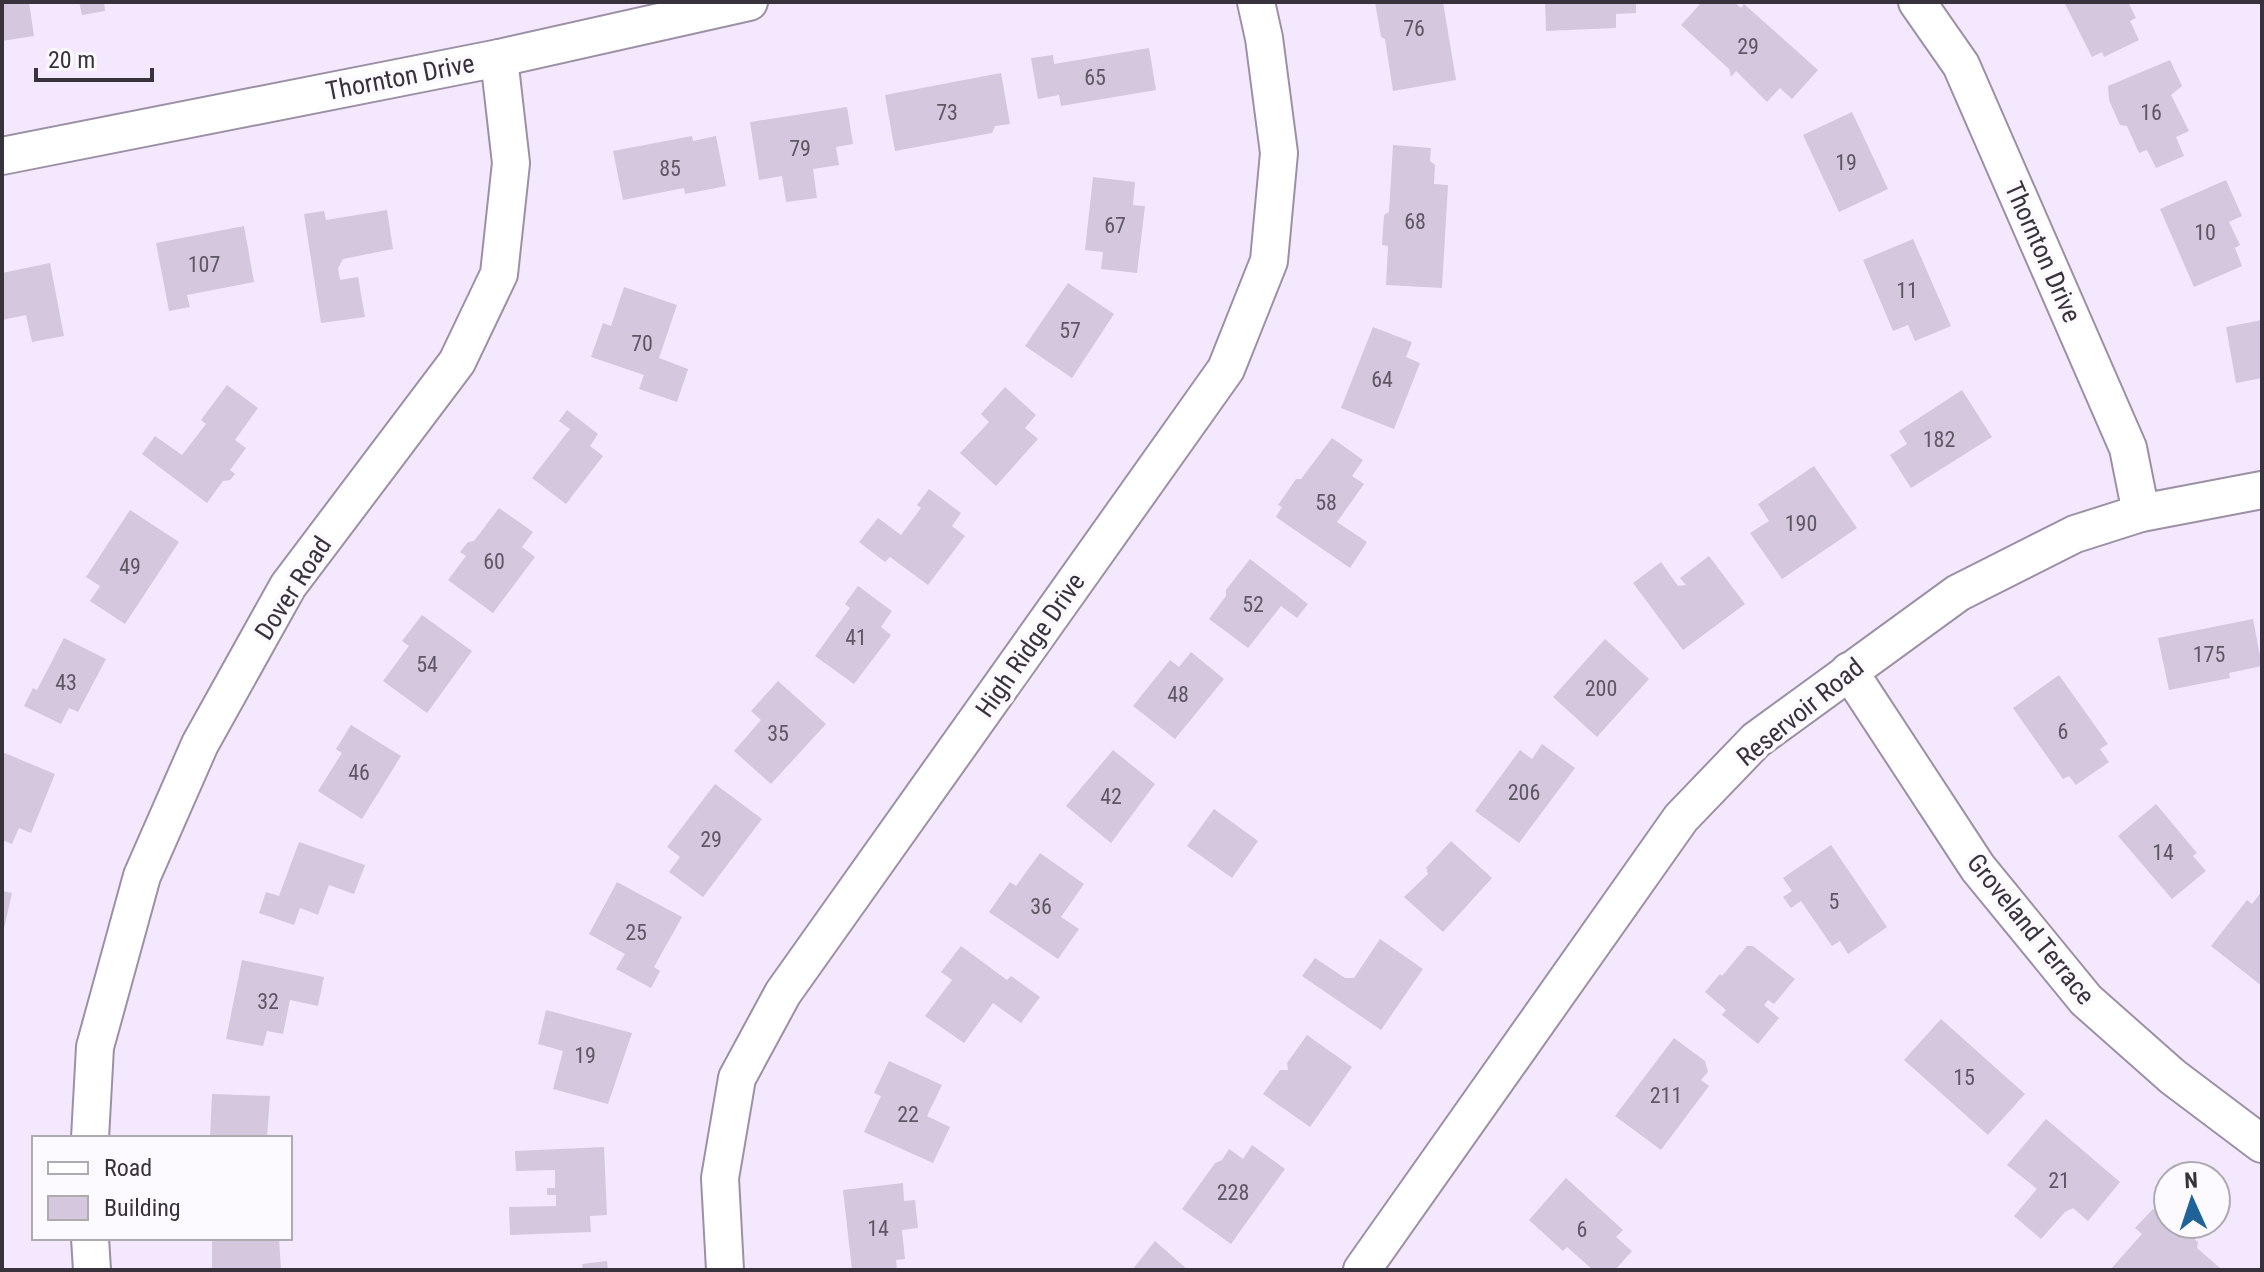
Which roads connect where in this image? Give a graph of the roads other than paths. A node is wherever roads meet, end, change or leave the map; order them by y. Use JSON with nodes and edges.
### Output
{"nodes":[{"id":1,"x":749,"y":2,"type":"edge"},
{"id":2,"x":1256,"y":2,"type":"edge"},
{"id":3,"x":1917,"y":2,"type":"edge"},
{"id":4,"x":499,"y":58,"type":"junction"},
{"id":5,"x":2,"y":156,"type":"edge"},
{"id":6,"x":2262,"y":490,"type":"edge"},
{"id":7,"x":2141,"y":513,"type":"junction"},
{"id":8,"x":1849,"y":671,"type":"junction"},
{"id":9,"x":90,"y":1136,"type":"edge"},
{"id":10,"x":2262,"y":1144,"type":"edge"},
{"id":11,"x":90,"y":1240,"type":"edge"},
{"id":12,"x":1379,"y":1264,"type":"edge"},
{"id":13,"x":92,"y":1270,"type":"edge"},
{"id":14,"x":725,"y":1270,"type":"edge"}],
"edges":[{"from":1,"to":4,"type":"street","name":"Thornton Drive"},
{"from":2,"to":14,"type":"street","name":"High Ridge Drive"},
{"from":3,"to":7,"type":"street","name":"Thornton Drive"},
{"from":4,"to":5,"type":"street","name":"Thornton Drive"},
{"from":4,"to":9,"type":"street","name":"Dover Road"},
{"from":6,"to":7,"type":"street","name":"Reservoir Road"},
{"from":7,"to":8,"type":"street","name":"Reservoir Road"},
{"from":8,"to":10,"type":"street","name":"Groveland Terrace"},
{"from":8,"to":12,"type":"street","name":"Reservoir Road"},
{"from":11,"to":13,"type":"street"}]}
